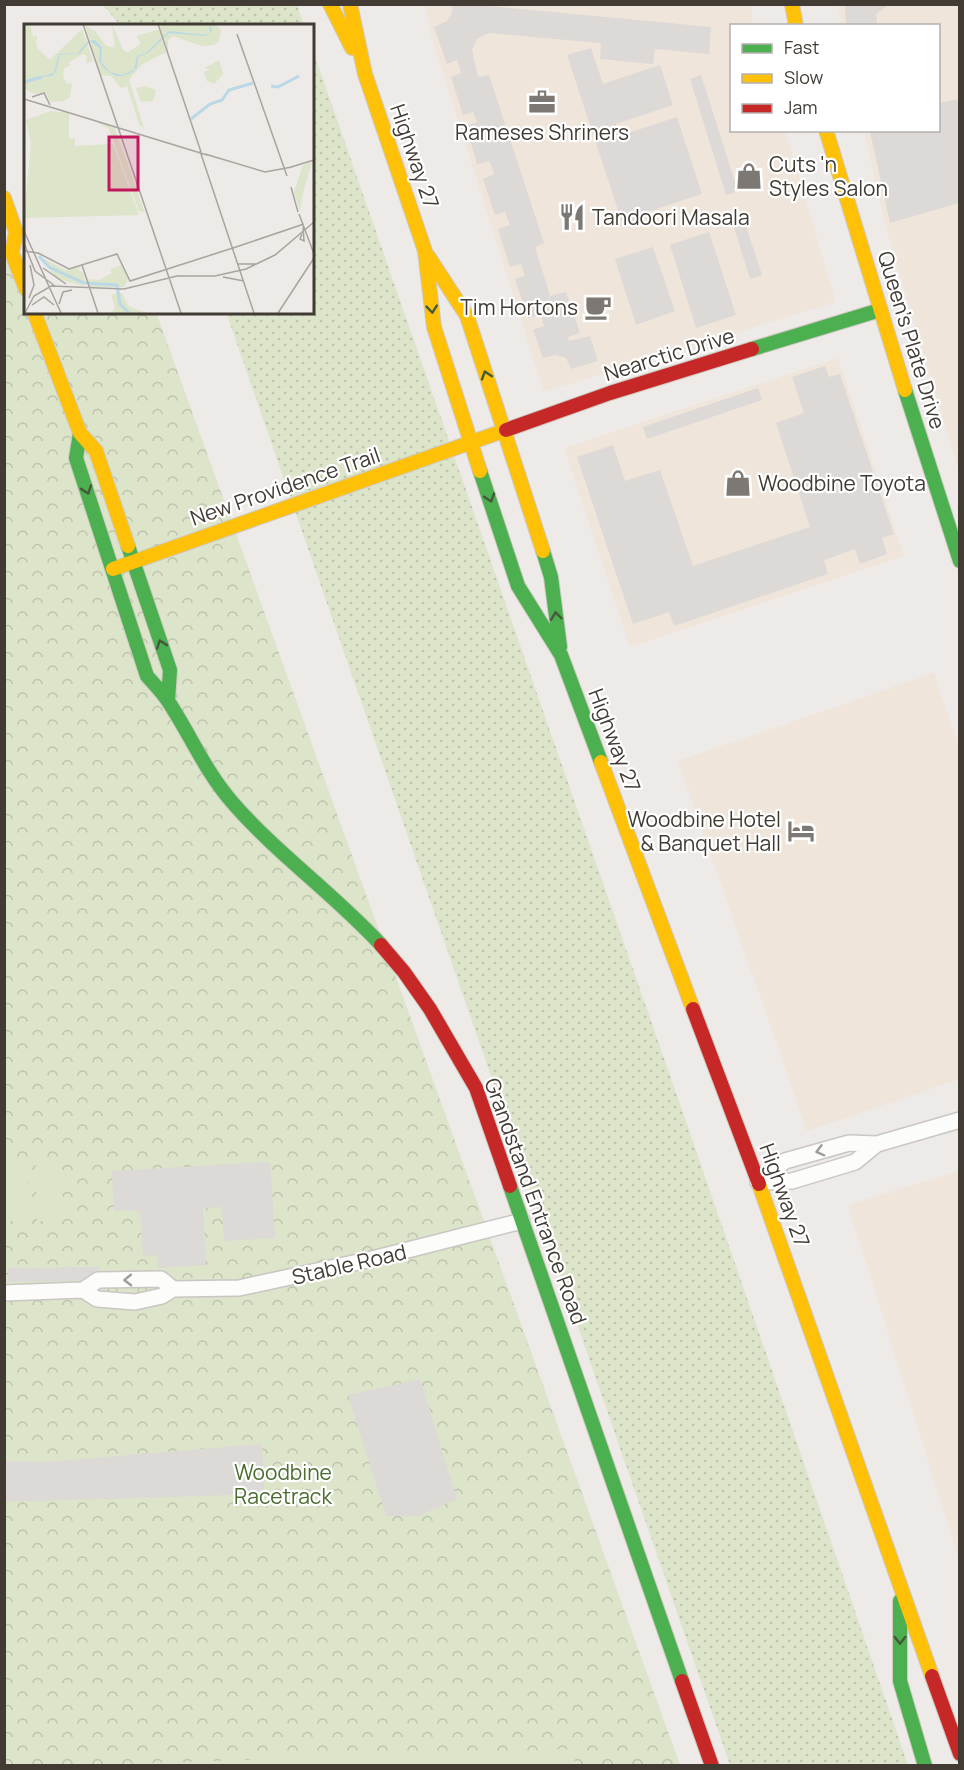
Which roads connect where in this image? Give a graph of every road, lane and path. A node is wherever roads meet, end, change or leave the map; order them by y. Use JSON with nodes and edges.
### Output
{"nodes":[{"id":1,"x":330,"y":4,"type":"edge"},
{"id":2,"x":792,"y":4,"type":"edge"},
{"id":3,"x":352,"y":8,"type":"edge"},
{"id":4,"x":796,"y":24,"type":"edge"},
{"id":5,"x":365,"y":74,"type":"junction"},
{"id":6,"x":827,"y":132,"type":"edge"},
{"id":7,"x":4,"y":198,"type":"edge"},
{"id":8,"x":8,"y":251,"type":"edge"},
{"id":9,"x":425,"y":251,"type":"junction"},
{"id":10,"x":24,"y":285,"type":"edge"},
{"id":11,"x":880,"y":310,"type":"junction"},
{"id":12,"x":35,"y":314,"type":"edge"},
{"id":13,"x":504,"y":431,"type":"junction"},
{"id":14,"x":80,"y":433,"type":"junction"},
{"id":15,"x":472,"y":443,"type":"junction"},
{"id":16,"x":133,"y":561,"type":"junction"},
{"id":17,"x":960,"y":561,"type":"edge"},
{"id":18,"x":113,"y":569,"type":"junction"},
{"id":19,"x":561,"y":655,"type":"junction"},
{"id":20,"x":168,"y":700,"type":"junction"},
{"id":21,"x":960,"y":1120,"type":"edge"},
{"id":22,"x":877,"y":1144,"type":"junction"},
{"id":23,"x":758,"y":1182,"type":"junction"},
{"id":24,"x":522,"y":1221,"type":"junction"},
{"id":25,"x":173,"y":1289,"type":"junction"},
{"id":26,"x":83,"y":1290,"type":"junction"},
{"id":27,"x":4,"y":1293,"type":"edge"},
{"id":28,"x":899,"y":1582,"type":"junction"},
{"id":29,"x":960,"y":1754,"type":"edge"},
{"id":30,"x":712,"y":1766,"type":"edge"},
{"id":31,"x":925,"y":1766,"type":"edge"}],
"edges":[{"from":1,"to":5,"type":"street","name":"Highway 27"},
{"from":2,"to":4,"type":"street"},
{"from":3,"to":5,"type":"street","name":"Highway 27"},
{"from":5,"to":9,"type":"street","name":"Highway 27"},
{"from":6,"to":11,"type":"street","name":"Queen's Plate Drive"},
{"from":7,"to":8,"type":"street"},
{"from":8,"to":10,"type":"street"},
{"from":13,"to":9,"type":"street","name":"Highway 27","one_way":true},
{"from":9,"to":15,"type":"street","name":"Highway 27","one_way":true},
{"from":11,"to":13,"type":"street","name":"Nearctic Drive"},
{"from":11,"to":17,"type":"street","name":"Queen's Plate Drive"},
{"from":12,"to":14,"type":"street"},
{"from":13,"to":15,"type":"street","name":"Nearctic Drive"},
{"from":19,"to":13,"type":"street","name":"Highway 27","one_way":true},
{"from":14,"to":16,"type":"street"},
{"from":14,"to":18,"type":"street","name":"Grandstand Entrance Road","one_way":true},
{"from":15,"to":16,"type":"street","name":"New Providence Trail"},
{"from":15,"to":19,"type":"street","name":"Highway 27","one_way":true},
{"from":16,"to":18,"type":"street","name":"New Providence Trail"},
{"from":20,"to":16,"type":"street","one_way":true},
{"from":18,"to":20,"type":"street","name":"Grandstand Entrance Road"},
{"from":19,"to":23,"type":"street","name":"Highway 27"},
{"from":20,"to":24,"type":"street","name":"Grandstand Entrance Road"},
{"from":21,"to":22,"type":"street"},
{"from":22,"to":23,"type":"street"},
{"from":22,"to":23,"type":"street","one_way":true},
{"from":23,"to":28,"type":"street","name":"Highway 27"},
{"from":24,"to":25,"type":"street","name":"Stable Road"},
{"from":24,"to":30,"type":"street","name":"Grandstand Entrance Road"},
{"from":25,"to":26,"type":"street","name":"Stable Road"},
{"from":25,"to":26,"type":"street","name":"Stable Road","one_way":true},
{"from":26,"to":27,"type":"street","name":"Stable Road"},
{"from":28,"to":29,"type":"street","name":"Highway 27"},
{"from":28,"to":31,"type":"street","one_way":true}]}
